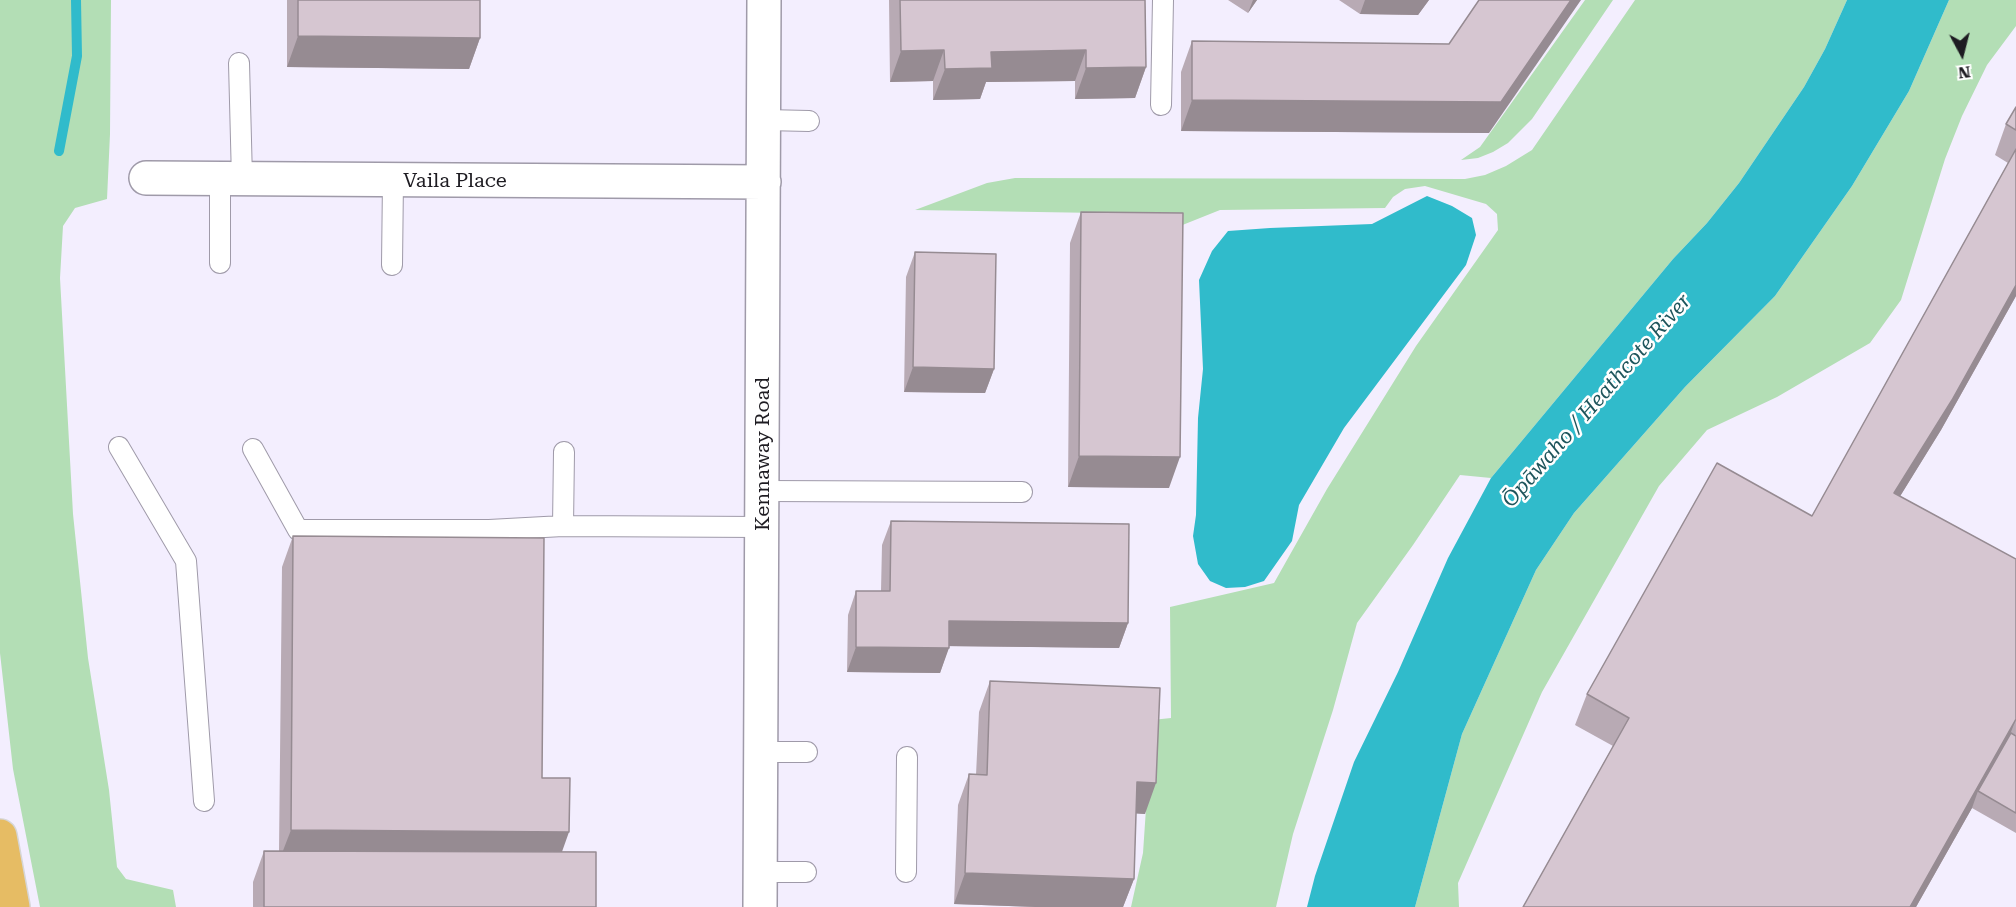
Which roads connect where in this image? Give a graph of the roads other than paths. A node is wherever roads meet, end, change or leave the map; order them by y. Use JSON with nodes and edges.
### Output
{"nodes":[{"id":1,"x":764,"y":0,"type":"edge"},
{"id":2,"x":1163,"y":0,"type":"edge"},
{"id":3,"x":239,"y":63,"type":"dead end"},
{"id":4,"x":1161,"y":105,"type":"dead end"},
{"id":5,"x":765,"y":120,"type":"junction"},
{"id":6,"x":809,"y":121,"type":"dead end"},
{"id":7,"x":146,"y":178,"type":"dead end"},
{"id":8,"x":231,"y":179,"type":"junction"},
{"id":9,"x":393,"y":180,"type":"junction"},
{"id":10,"x":764,"y":182,"type":"junction"},
{"id":11,"x":220,"y":263,"type":"dead end"},
{"id":12,"x":392,"y":265,"type":"dead end"},
{"id":13,"x":118,"y":447,"type":"dead end"},
{"id":14,"x":253,"y":449,"type":"dead end"},
{"id":15,"x":564,"y":452,"type":"dead end"},
{"id":16,"x":763,"y":491,"type":"junction"},
{"id":17,"x":1022,"y":492,"type":"dead end"},
{"id":18,"x":563,"y":526,"type":"junction"},
{"id":19,"x":762,"y":527,"type":"junction"},
{"id":20,"x":761,"y":752,"type":"junction"},
{"id":21,"x":807,"y":752,"type":"dead end"},
{"id":22,"x":907,"y":757,"type":"dead end"},
{"id":23,"x":204,"y":801,"type":"dead end"},
{"id":24,"x":0,"y":836,"type":"edge"},
{"id":25,"x":760,"y":872,"type":"junction"},
{"id":26,"x":806,"y":872,"type":"dead end"},
{"id":27,"x":906,"y":872,"type":"dead end"},
{"id":28,"x":13,"y":907,"type":"edge"},
{"id":29,"x":760,"y":907,"type":"edge"}],
"edges":[{"from":1,"to":5,"type":"street","name":"Kennaway Road"},
{"from":2,"to":4,"type":"lane"},
{"from":3,"to":8,"type":"lane"},
{"from":5,"to":6,"type":"lane"},
{"from":5,"to":10,"type":"street","name":"Kennaway Road"},
{"from":7,"to":8,"type":"street","name":"Vaila Place"},
{"from":8,"to":9,"type":"street","name":"Vaila Place"},
{"from":8,"to":11,"type":"lane"},
{"from":9,"to":10,"type":"street","name":"Vaila Place"},
{"from":9,"to":12,"type":"lane"},
{"from":10,"to":16,"type":"street","name":"Kennaway Road"},
{"from":13,"to":23,"type":"lane"},
{"from":14,"to":18,"type":"lane"},
{"from":15,"to":18,"type":"lane"},
{"from":16,"to":17,"type":"lane"},
{"from":16,"to":19,"type":"street","name":"Kennaway Road"},
{"from":18,"to":19,"type":"lane"},
{"from":19,"to":20,"type":"street","name":"Kennaway Road"},
{"from":20,"to":21,"type":"lane"},
{"from":20,"to":25,"type":"street","name":"Kennaway Road"},
{"from":22,"to":27,"type":"lane"},
{"from":24,"to":28,"type":"highway"},
{"from":25,"to":26,"type":"lane"},
{"from":25,"to":29,"type":"street","name":"Kennaway Road"}]}
